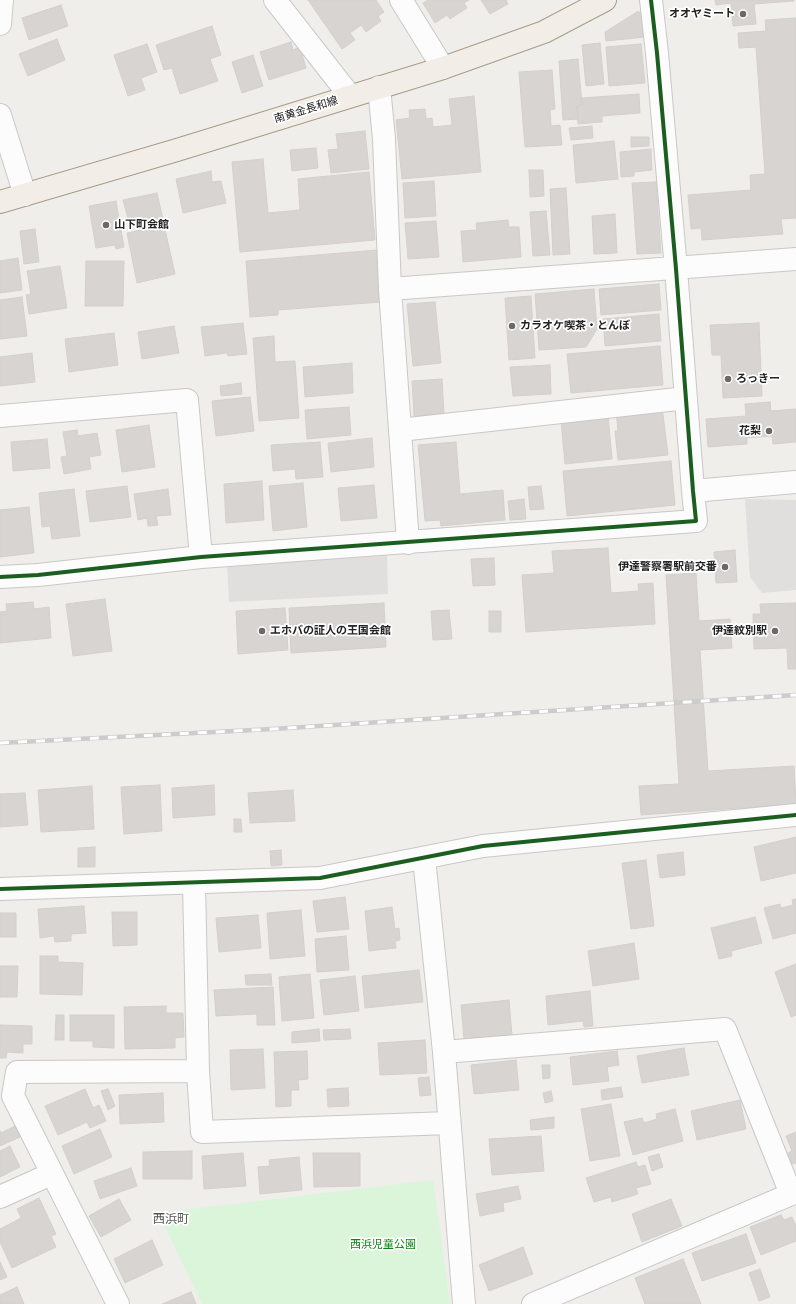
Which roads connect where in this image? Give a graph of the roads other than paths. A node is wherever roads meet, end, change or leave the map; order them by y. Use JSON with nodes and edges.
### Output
{"nodes":[{"id":1,"x":2,"y":0,"type":"edge"},
{"id":2,"x":275,"y":0,"type":"edge"},
{"id":3,"x":401,"y":0,"type":"edge"},
{"id":4,"x":605,"y":0,"type":"edge"},
{"id":5,"x":650,"y":0,"type":"edge"},
{"id":6,"x":0,"y":24,"type":"edge"},
{"id":7,"x":443,"y":68,"type":"junction"},
{"id":8,"x":379,"y":87,"type":"junction"},
{"id":9,"x":350,"y":96,"type":"junction"},
{"id":10,"x":0,"y":115,"type":"edge"},
{"id":11,"x":25,"y":195,"type":"junction"},
{"id":12,"x":0,"y":202,"type":"edge"},
{"id":13,"x":796,"y":259,"type":"edge"},
{"id":14,"x":676,"y":269,"type":"junction"},
{"id":15,"x":390,"y":289,"type":"junction"},
{"id":16,"x":686,"y":398,"type":"junction"},
{"id":17,"x":0,"y":416,"type":"edge"},
{"id":18,"x":400,"y":430,"type":"junction"},
{"id":19,"x":796,"y":482,"type":"edge"},
{"id":20,"x":693,"y":491,"type":"junction"},
{"id":21,"x":408,"y":543,"type":"junction"},
{"id":22,"x":201,"y":557,"type":"junction"},
{"id":23,"x":0,"y":577,"type":"edge"},
{"id":24,"x":796,"y":815,"type":"edge"},
{"id":25,"x":424,"y":858,"type":"junction"},
{"id":26,"x":194,"y":883,"type":"junction"},
{"id":27,"x":0,"y":889,"type":"edge"},
{"id":28,"x":444,"y":1052,"type":"junction"},
{"id":29,"x":8,"y":1071,"type":"edge"},
{"id":30,"x":198,"y":1071,"type":"junction"},
{"id":31,"x":449,"y":1123,"type":"junction"},
{"id":32,"x":51,"y":1174,"type":"junction"},
{"id":33,"x":794,"y":1194,"type":"edge"},
{"id":34,"x":0,"y":1197,"type":"edge"},
{"id":35,"x":113,"y":1303,"type":"edge"},
{"id":36,"x":464,"y":1304,"type":"edge"},
{"id":37,"x":533,"y":1304,"type":"edge"}],
"edges":[{"from":1,"to":6,"type":"street"},
{"from":2,"to":9,"type":"street"},
{"from":3,"to":7,"type":"street"},
{"from":4,"to":7,"type":"main road","name":"南黄金長和線"},
{"from":5,"to":14,"type":"street"},
{"from":7,"to":8,"type":"main road","name":"南黄金長和線"},
{"from":8,"to":9,"type":"main road","name":"南黄金長和線"},
{"from":8,"to":15,"type":"street"},
{"from":9,"to":11,"type":"main road","name":"南黄金長和線"},
{"from":10,"to":11,"type":"street"},
{"from":11,"to":12,"type":"main road","name":"南黄金長和線"},
{"from":13,"to":14,"type":"street"},
{"from":14,"to":15,"type":"street"},
{"from":14,"to":16,"type":"street"},
{"from":15,"to":18,"type":"street"},
{"from":16,"to":18,"type":"street"},
{"from":16,"to":20,"type":"street"},
{"from":17,"to":22,"type":"street"},
{"from":18,"to":21,"type":"street"},
{"from":19,"to":20,"type":"street"},
{"from":20,"to":21,"type":"street"},
{"from":21,"to":22,"type":"street"},
{"from":22,"to":23,"type":"street"},
{"from":24,"to":25,"type":"street"},
{"from":25,"to":26,"type":"street"},
{"from":25,"to":28,"type":"street"},
{"from":26,"to":27,"type":"street"},
{"from":26,"to":30,"type":"street"},
{"from":28,"to":31,"type":"street"},
{"from":28,"to":33,"type":"street"},
{"from":29,"to":30,"type":"street"},
{"from":29,"to":32,"type":"street"},
{"from":30,"to":31,"type":"street"},
{"from":31,"to":36,"type":"street"},
{"from":32,"to":34,"type":"street"},
{"from":32,"to":35,"type":"street"},
{"from":33,"to":37,"type":"street"}]}
